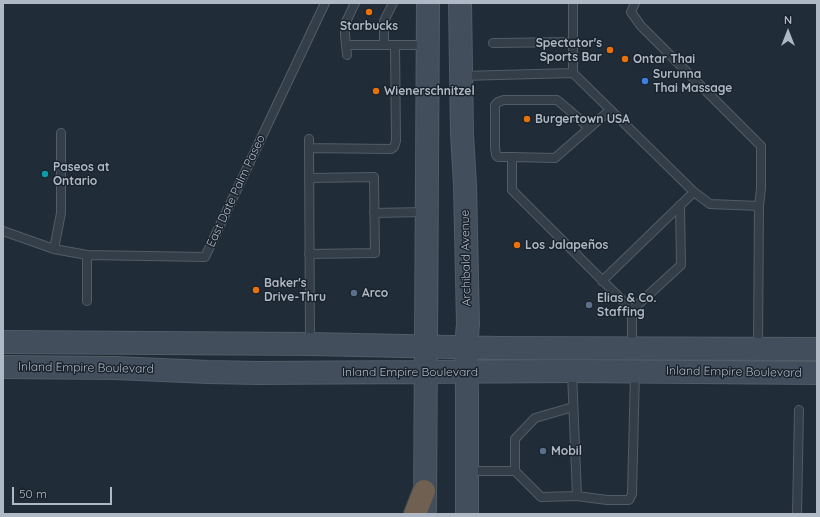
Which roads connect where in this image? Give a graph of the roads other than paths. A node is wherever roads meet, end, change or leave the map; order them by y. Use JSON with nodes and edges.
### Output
{"nodes":[{"id":1,"x":325,"y":3,"type":"edge"},
{"id":2,"x":355,"y":3,"type":"edge"},
{"id":3,"x":393,"y":3,"type":"edge"},
{"id":4,"x":428,"y":3,"type":"edge"},
{"id":5,"x":460,"y":3,"type":"edge"},
{"id":6,"x":573,"y":3,"type":"edge"},
{"id":7,"x":635,"y":3,"type":"edge"},
{"id":8,"x":574,"y":42,"type":"junction"},
{"id":9,"x":493,"y":43,"type":"dead end"},
{"id":10,"x":351,"y":45,"type":"dead end"},
{"id":11,"x":384,"y":45,"type":"junction"},
{"id":12,"x":395,"y":45,"type":"junction"},
{"id":13,"x":427,"y":45,"type":"junction"},
{"id":14,"x":347,"y":55,"type":"dead end"},
{"id":15,"x":574,"y":73,"type":"junction"},
{"id":16,"x":462,"y":76,"type":"junction"},
{"id":17,"x":610,"y":110,"type":"junction"},
{"id":18,"x":589,"y":128,"type":"junction"},
{"id":19,"x":61,"y":133,"type":"dead end"},
{"id":20,"x":309,"y":139,"type":"dead end"},
{"id":21,"x":309,"y":148,"type":"junction"},
{"id":22,"x":512,"y":158,"type":"junction"},
{"id":23,"x":309,"y":178,"type":"junction"},
{"id":24,"x":694,"y":192,"type":"junction"},
{"id":25,"x":680,"y":205,"type":"junction"},
{"id":26,"x":759,"y":206,"type":"junction"},
{"id":27,"x":426,"y":212,"type":"junction"},
{"id":28,"x":374,"y":213,"type":"junction"},
{"id":29,"x":3,"y":231,"type":"edge"},
{"id":30,"x":54,"y":249,"type":"junction"},
{"id":31,"x":309,"y":254,"type":"junction"},
{"id":32,"x":88,"y":255,"type":"junction"},
{"id":33,"x":602,"y":281,"type":"junction"},
{"id":34,"x":88,"y":301,"type":"dead end"},
{"id":35,"x":632,"y":310,"type":"junction"},
{"id":36,"x":3,"y":342,"type":"edge"},
{"id":37,"x":310,"y":344,"type":"junction"},
{"id":38,"x":426,"y":346,"type":"junction"},
{"id":39,"x":466,"y":347,"type":"junction"},
{"id":40,"x":758,"y":348,"type":"junction"},
{"id":41,"x":632,"y":349,"type":"junction"},
{"id":42,"x":817,"y":349,"type":"edge"},
{"id":43,"x":3,"y":367,"type":"edge"},
{"id":44,"x":572,"y":370,"type":"junction"},
{"id":45,"x":467,"y":371,"type":"junction"},
{"id":46,"x":635,"y":371,"type":"junction"},
{"id":47,"x":426,"y":372,"type":"junction"},
{"id":48,"x":817,"y":373,"type":"edge"},
{"id":49,"x":574,"y":407,"type":"junction"},
{"id":50,"x":799,"y":410,"type":"dead end"},
{"id":51,"x":467,"y":471,"type":"junction"},
{"id":52,"x":515,"y":471,"type":"junction"},
{"id":53,"x":424,"y":490,"type":"junction"},
{"id":54,"x":577,"y":496,"type":"junction"},
{"id":55,"x":415,"y":514,"type":"edge"},
{"id":56,"x":425,"y":514,"type":"edge"},
{"id":57,"x":467,"y":514,"type":"edge"},
{"id":58,"x":797,"y":514,"type":"edge"}],
"edges":[{"from":1,"to":32,"type":"lane","name":"East Date Palm Paseo"},
{"from":2,"to":14,"type":"lane"},
{"from":3,"to":11,"type":"lane"},
{"from":4,"to":13,"type":"main road"},
{"from":5,"to":16,"type":"main road","name":"Archibald Avenue"},
{"from":6,"to":8,"type":"lane"},
{"from":7,"to":26,"type":"lane"},
{"from":8,"to":9,"type":"lane"},
{"from":8,"to":15,"type":"lane"},
{"from":10,"to":11,"type":"lane"},
{"from":11,"to":12,"type":"lane"},
{"from":12,"to":13,"type":"lane"},
{"from":12,"to":21,"type":"lane"},
{"from":13,"to":27,"type":"main road"},
{"from":15,"to":16,"type":"lane"},
{"from":15,"to":17,"type":"lane"},
{"from":16,"to":39,"type":"main road","name":"Archibald Avenue"},
{"from":17,"to":18,"type":"lane"},
{"from":17,"to":24,"type":"lane"},
{"from":18,"to":22,"type":"lane"},
{"from":18,"to":22,"type":"lane"},
{"from":19,"to":30,"type":"lane"},
{"from":20,"to":21,"type":"lane"},
{"from":21,"to":23,"type":"lane"},
{"from":22,"to":33,"type":"lane"},
{"from":23,"to":28,"type":"lane"},
{"from":23,"to":31,"type":"lane"},
{"from":24,"to":25,"type":"lane"},
{"from":24,"to":26,"type":"lane"},
{"from":25,"to":33,"type":"lane"},
{"from":25,"to":35,"type":"lane"},
{"from":26,"to":40,"type":"lane"},
{"from":27,"to":28,"type":"lane"},
{"from":27,"to":38,"type":"main road"},
{"from":28,"to":31,"type":"lane"},
{"from":29,"to":30,"type":"lane","name":"East Date Palm Paseo"},
{"from":30,"to":32,"type":"lane","name":"East Date Palm Paseo"},
{"from":31,"to":37,"type":"lane"},
{"from":32,"to":34,"type":"lane"},
{"from":33,"to":35,"type":"lane"},
{"from":35,"to":41,"type":"lane"},
{"from":36,"to":37,"type":"main road","name":"Inland Empire Boulevard"},
{"from":37,"to":38,"type":"main road","name":"Inland Empire Boulevard"},
{"from":38,"to":39,"type":"main road","name":"Inland Empire Boulevard"},
{"from":38,"to":47,"type":"main road"},
{"from":39,"to":41,"type":"main road","name":"Inland Empire Boulevard"},
{"from":39,"to":45,"type":"main road","name":"Archibald Avenue"},
{"from":40,"to":41,"type":"main road","name":"Inland Empire Boulevard"},
{"from":40,"to":42,"type":"main road","name":"Inland Empire Boulevard"},
{"from":43,"to":47,"type":"main road","name":"Inland Empire Boulevard"},
{"from":44,"to":45,"type":"main road","name":"Inland Empire Boulevard"},
{"from":44,"to":46,"type":"main road","name":"Inland Empire Boulevard"},
{"from":44,"to":49,"type":"lane"},
{"from":45,"to":47,"type":"main road","name":"Inland Empire Boulevard"},
{"from":45,"to":51,"type":"main road","name":"Archibald Avenue"},
{"from":46,"to":48,"type":"main road","name":"Inland Empire Boulevard"},
{"from":46,"to":54,"type":"lane"},
{"from":47,"to":53,"type":"main road"},
{"from":49,"to":52,"type":"lane"},
{"from":49,"to":54,"type":"lane"},
{"from":50,"to":58,"type":"lane"},
{"from":51,"to":52,"type":"lane"},
{"from":51,"to":57,"type":"main road","name":"Archibald Avenue"},
{"from":52,"to":54,"type":"lane"},
{"from":53,"to":55,"type":"highway"},
{"from":53,"to":56,"type":"main road"}]}
